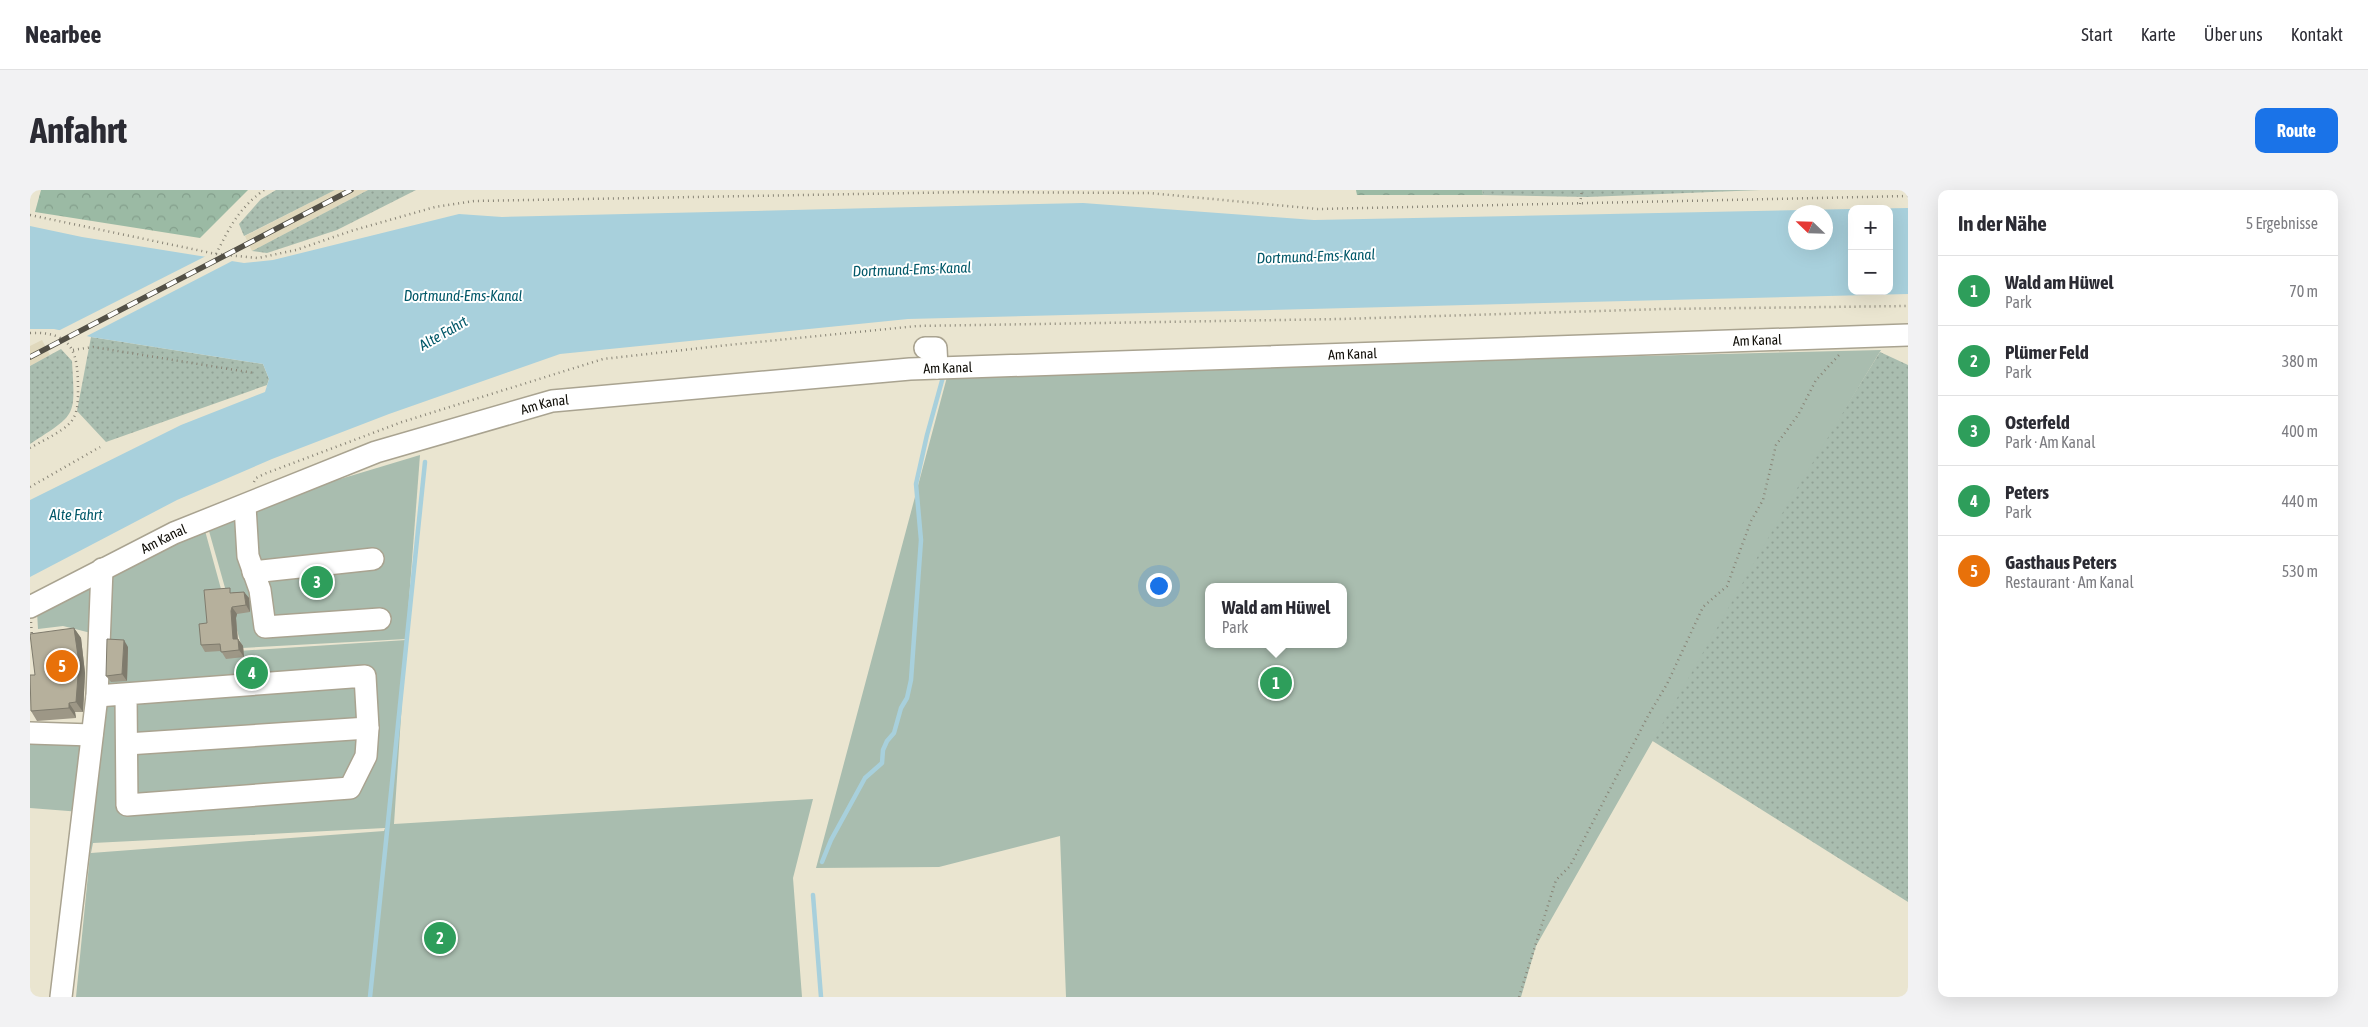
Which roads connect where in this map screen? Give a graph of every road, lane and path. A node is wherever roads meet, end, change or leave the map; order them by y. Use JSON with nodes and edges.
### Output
{"nodes":[{"id":1,"x":264,"y":190,"type":"edge"},
{"id":2,"x":1582,"y":190,"type":"edge"},
{"id":3,"x":1908,"y":196,"type":"edge"},
{"id":4,"x":1580,"y":204,"type":"junction"},
{"id":5,"x":30,"y":214,"type":"edge"},
{"id":6,"x":216,"y":254,"type":"junction"},
{"id":7,"x":30,"y":333,"type":"edge"},
{"id":8,"x":1908,"y":335,"type":"edge"},
{"id":9,"x":924,"y":348,"type":"dead end"},
{"id":10,"x":73,"y":350,"type":"junction"},
{"id":11,"x":1839,"y":354,"type":"dead end"},
{"id":12,"x":937,"y":368,"type":"junction"},
{"id":13,"x":254,"y":373,"type":"dead end"},
{"id":14,"x":100,"y":447,"type":"dead end"},
{"id":15,"x":30,"y":448,"type":"edge"},
{"id":16,"x":30,"y":487,"type":"edge"},
{"id":17,"x":245,"y":506,"type":"junction"},
{"id":18,"x":373,"y":559,"type":"dead end"},
{"id":19,"x":102,"y":569,"type":"junction"},
{"id":20,"x":253,"y":572,"type":"junction"},
{"id":21,"x":30,"y":607,"type":"edge"},
{"id":22,"x":30,"y":615,"type":"edge"},
{"id":23,"x":380,"y":619,"type":"dead end"},
{"id":24,"x":39,"y":639,"type":"edge"},
{"id":25,"x":126,"y":694,"type":"junction"},
{"id":26,"x":97,"y":696,"type":"junction"},
{"id":27,"x":368,"y":728,"type":"junction"},
{"id":28,"x":30,"y":734,"type":"edge"},
{"id":29,"x":92,"y":735,"type":"junction"},
{"id":30,"x":127,"y":744,"type":"junction"},
{"id":31,"x":61,"y":997,"type":"edge"},
{"id":32,"x":1519,"y":997,"type":"edge"}],
"edges":[{"from":1,"to":6,"type":"path"},
{"from":2,"to":4,"type":"path"},
{"from":3,"to":4,"type":"path"},
{"from":4,"to":6,"type":"path"},
{"from":5,"to":6,"type":"path"},
{"from":7,"to":10,"type":"path"},
{"from":8,"to":12,"type":"street","name":"Am Kanal"},
{"from":9,"to":12,"type":"street"},
{"from":10,"to":13,"type":"path"},
{"from":10,"to":15,"type":"path"},
{"from":11,"to":32,"type":"path"},
{"from":12,"to":17,"type":"street","name":"Am Kanal"},
{"from":14,"to":16,"type":"path"},
{"from":17,"to":19,"type":"street","name":"Am Kanal"},
{"from":17,"to":20,"type":"street"},
{"from":18,"to":20,"type":"street"},
{"from":19,"to":21,"type":"street","name":"Am Kanal"},
{"from":19,"to":26,"type":"street"},
{"from":20,"to":23,"type":"street"},
{"from":22,"to":24,"type":"path"},
{"from":25,"to":26,"type":"street"},
{"from":25,"to":27,"type":"street"},
{"from":25,"to":30,"type":"street"},
{"from":26,"to":29,"type":"street"},
{"from":27,"to":30,"type":"street"},
{"from":27,"to":30,"type":"street"},
{"from":28,"to":29,"type":"street"},
{"from":29,"to":31,"type":"street"}]}
